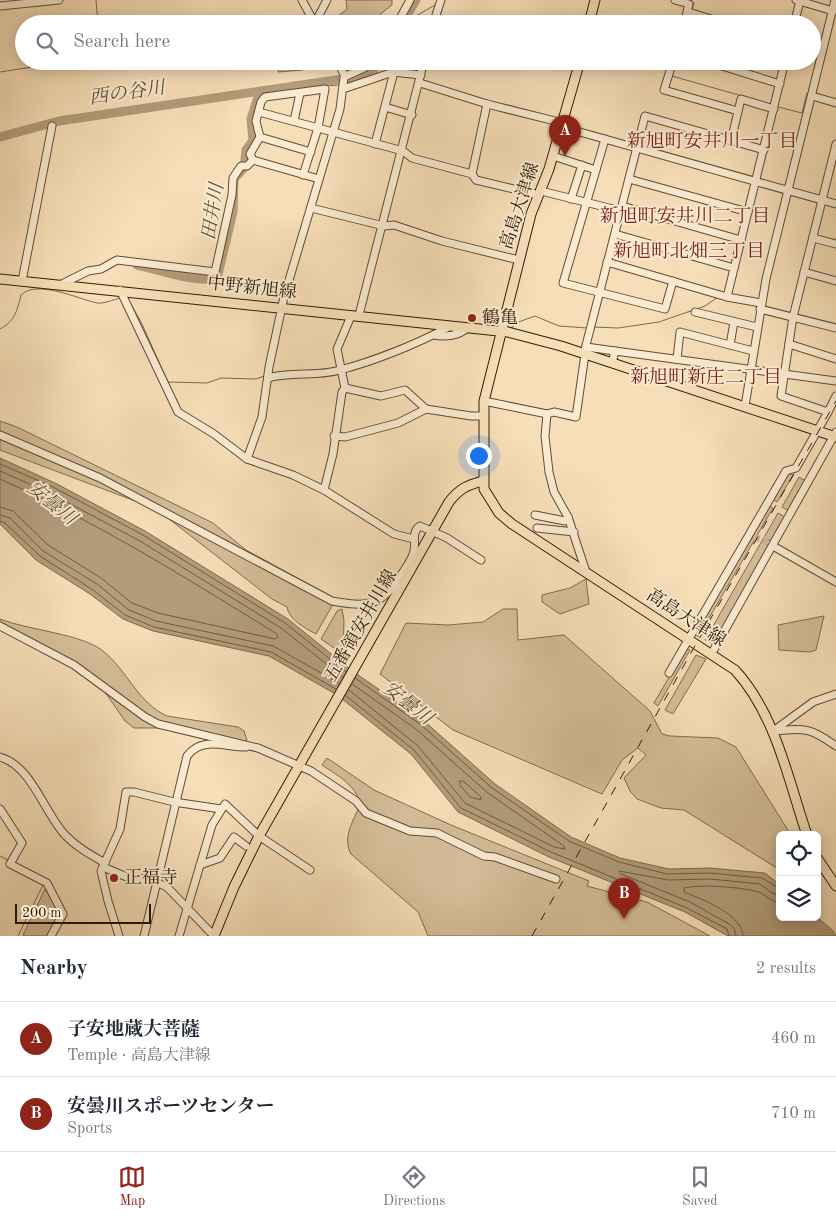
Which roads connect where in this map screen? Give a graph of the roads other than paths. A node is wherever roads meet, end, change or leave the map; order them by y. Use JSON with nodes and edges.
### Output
{"nodes":[{"id":1,"x":59,"y":0,"type":"edge"},
{"id":2,"x":302,"y":0,"type":"edge"},
{"id":3,"x":326,"y":0,"type":"edge"},
{"id":4,"x":410,"y":0,"type":"edge"},
{"id":5,"x":442,"y":0,"type":"edge"},
{"id":6,"x":595,"y":0,"type":"edge"},
{"id":7,"x":675,"y":0,"type":"edge"},
{"id":8,"x":836,"y":0,"type":"edge"},
{"id":9,"x":798,"y":1,"type":"edge"},
{"id":10,"x":0,"y":6,"type":"edge"},
{"id":11,"x":833,"y":11,"type":"junction"},
{"id":12,"x":688,"y":12,"type":"junction"},
{"id":13,"x":310,"y":15,"type":"edge"},
{"id":14,"x":319,"y":15,"type":"edge"},
{"id":15,"x":401,"y":15,"type":"edge"},
{"id":16,"x":436,"y":15,"type":"edge"},
{"id":17,"x":591,"y":15,"type":"edge"},
{"id":18,"x":687,"y":15,"type":"edge"},
{"id":19,"x":698,"y":15,"type":"edge"},
{"id":20,"x":796,"y":15,"type":"edge"},
{"id":21,"x":821,"y":60,"type":"edge"},
{"id":22,"x":341,"y":70,"type":"edge"},
{"id":23,"x":359,"y":70,"type":"edge"},
{"id":24,"x":422,"y":70,"type":"edge"},
{"id":25,"x":578,"y":70,"type":"edge"},
{"id":26,"x":670,"y":70,"type":"edge"},
{"id":27,"x":735,"y":70,"type":"edge"},
{"id":28,"x":783,"y":70,"type":"edge"},
{"id":29,"x":818,"y":70,"type":"edge"},
{"id":30,"x":394,"y":72,"type":"junction"},
{"id":31,"x":421,"y":75,"type":"junction"},
{"id":32,"x":344,"y":76,"type":"junction"},
{"id":33,"x":420,"y":83,"type":"junction"},
{"id":34,"x":780,"y":84,"type":"junction"},
{"id":35,"x":343,"y":89,"type":"junction"},
{"id":36,"x":300,"y":93,"type":"junction"},
{"id":37,"x":812,"y":96,"type":"junction"},
{"id":38,"x":836,"y":102,"type":"edge"},
{"id":39,"x":487,"y":104,"type":"junction"},
{"id":40,"x":385,"y":107,"type":"junction"},
{"id":41,"x":774,"y":109,"type":"junction"},
{"id":42,"x":738,"y":111,"type":"junction"},
{"id":43,"x":259,"y":112,"type":"junction"},
{"id":44,"x":412,"y":114,"type":"junction"},
{"id":45,"x":294,"y":122,"type":"junction"},
{"id":46,"x":563,"y":125,"type":"junction"},
{"id":47,"x":52,"y":126,"type":"dead end"},
{"id":48,"x":318,"y":128,"type":"junction"},
{"id":49,"x":333,"y":132,"type":"junction"},
{"id":50,"x":260,"y":137,"type":"junction"},
{"id":51,"x":605,"y":139,"type":"junction"},
{"id":52,"x":731,"y":141,"type":"junction"},
{"id":53,"x":375,"y":144,"type":"junction"},
{"id":54,"x":836,"y":144,"type":"edge"},
{"id":55,"x":637,"y":148,"type":"junction"},
{"id":56,"x":764,"y":150,"type":"junction"},
{"id":57,"x":403,"y":151,"type":"junction"},
{"id":58,"x":310,"y":152,"type":"junction"},
{"id":59,"x":553,"y":156,"type":"junction"},
{"id":60,"x":253,"y":160,"type":"junction"},
{"id":61,"x":582,"y":165,"type":"junction"},
{"id":62,"x":833,"y":169,"type":"edge"},
{"id":63,"x":596,"y":170,"type":"junction"},
{"id":64,"x":472,"y":174,"type":"junction"},
{"id":65,"x":303,"y":175,"type":"junction"},
{"id":66,"x":319,"y":179,"type":"junction"},
{"id":67,"x":629,"y":179,"type":"junction"},
{"id":68,"x":756,"y":183,"type":"junction"},
{"id":69,"x":788,"y":192,"type":"junction"},
{"id":70,"x":540,"y":193,"type":"junction"},
{"id":71,"x":571,"y":199,"type":"junction"},
{"id":72,"x":822,"y":201,"type":"junction"},
{"id":73,"x":586,"y":203,"type":"junction"},
{"id":74,"x":836,"y":204,"type":"edge"},
{"id":75,"x":311,"y":208,"type":"junction"},
{"id":76,"x":621,"y":209,"type":"junction"},
{"id":77,"x":748,"y":212,"type":"junction"},
{"id":78,"x":384,"y":226,"type":"junction"},
{"id":79,"x":615,"y":234,"type":"junction"},
{"id":80,"x":813,"y":238,"type":"junction"},
{"id":81,"x":741,"y":240,"type":"junction"},
{"id":82,"x":836,"y":244,"type":"edge"},
{"id":83,"x":519,"y":260,"type":"junction"},
{"id":84,"x":607,"y":262,"type":"junction"},
{"id":85,"x":734,"y":268,"type":"junction"},
{"id":86,"x":804,"y":272,"type":"junction"},
{"id":87,"x":0,"y":279,"type":"edge"},
{"id":88,"x":22,"y":281,"type":"junction"},
{"id":89,"x":673,"y":281,"type":"junction"},
{"id":90,"x":836,"y":281,"type":"edge"},
{"id":91,"x":62,"y":284,"type":"junction"},
{"id":92,"x":120,"y":290,"type":"junction"},
{"id":93,"x":599,"y":292,"type":"junction"},
{"id":94,"x":727,"y":297,"type":"junction"},
{"id":95,"x":760,"y":306,"type":"junction"},
{"id":96,"x":283,"y":308,"type":"junction"},
{"id":97,"x":695,"y":312,"type":"dead end"},
{"id":98,"x":355,"y":316,"type":"junction"},
{"id":99,"x":793,"y":317,"type":"junction"},
{"id":100,"x":734,"y":322,"type":"junction"},
{"id":101,"x":451,"y":326,"type":"junction"},
{"id":102,"x":756,"y":327,"type":"junction"},
{"id":103,"x":467,"y":328,"type":"junction"},
{"id":104,"x":836,"y":328,"type":"edge"},
{"id":105,"x":500,"y":333,"type":"junction"},
{"id":106,"x":434,"y":335,"type":"junction"},
{"id":107,"x":789,"y":344,"type":"junction"},
{"id":108,"x":730,"y":345,"type":"junction"},
{"id":109,"x":585,"y":351,"type":"junction"},
{"id":110,"x":615,"y":351,"type":"junction"},
{"id":111,"x":753,"y":351,"type":"junction"},
{"id":112,"x":677,"y":359,"type":"junction"},
{"id":113,"x":836,"y":359,"type":"edge"},
{"id":114,"x":612,"y":362,"type":"junction"},
{"id":115,"x":750,"y":369,"type":"junction"},
{"id":116,"x":340,"y":370,"type":"junction"},
{"id":117,"x":784,"y":374,"type":"junction"},
{"id":118,"x":268,"y":378,"type":"junction"},
{"id":119,"x":836,"y":381,"type":"edge"},
{"id":120,"x":345,"y":388,"type":"junction"},
{"id":121,"x":836,"y":396,"type":"edge"},
{"id":122,"x":484,"y":400,"type":"junction"},
{"id":123,"x":745,"y":406,"type":"junction"},
{"id":124,"x":426,"y":409,"type":"junction"},
{"id":125,"x":828,"y":412,"type":"junction"},
{"id":126,"x":547,"y":414,"type":"junction"},
{"id":127,"x":483,"y":416,"type":"junction"},
{"id":128,"x":818,"y":430,"type":"junction"},
{"id":129,"x":0,"y":435,"type":"edge"},
{"id":130,"x":835,"y":435,"type":"edge"},
{"id":131,"x":334,"y":436,"type":"junction"},
{"id":132,"x":247,"y":459,"type":"junction"},
{"id":133,"x":483,"y":481,"type":"junction"},
{"id":134,"x":324,"y":490,"type":"junction"},
{"id":135,"x":535,"y":515,"type":"dead end"},
{"id":136,"x":568,"y":517,"type":"junction"},
{"id":137,"x":537,"y":528,"type":"dead end"},
{"id":138,"x":435,"y":531,"type":"junction"},
{"id":139,"x":574,"y":532,"type":"junction"},
{"id":140,"x":414,"y":539,"type":"junction"},
{"id":141,"x":772,"y":544,"type":"junction"},
{"id":142,"x":481,"y":560,"type":"dead end"},
{"id":143,"x":586,"y":572,"type":"junction"},
{"id":144,"x":836,"y":582,"type":"edge"},
{"id":145,"x":0,"y":626,"type":"edge"},
{"id":146,"x":689,"y":640,"type":"junction"},
{"id":147,"x":712,"y":653,"type":"junction"},
{"id":148,"x":669,"y":673,"type":"dead end"},
{"id":149,"x":836,"y":694,"type":"edge"},
{"id":150,"x":772,"y":732,"type":"junction"},
{"id":151,"x":253,"y":746,"type":"junction"},
{"id":152,"x":836,"y":746,"type":"edge"},
{"id":153,"x":0,"y":757,"type":"edge"},
{"id":154,"x":299,"y":766,"type":"junction"},
{"id":155,"x":174,"y":802,"type":"junction"},
{"id":156,"x":0,"y":809,"type":"edge"},
{"id":157,"x":221,"y":809,"type":"junction"},
{"id":158,"x":806,"y":831,"type":"edge"},
{"id":159,"x":261,"y":832,"type":"junction"},
{"id":160,"x":246,"y":846,"type":"dead end"},
{"id":161,"x":821,"y":864,"type":"edge"},
{"id":162,"x":104,"y":865,"type":"junction"},
{"id":163,"x":200,"y":865,"type":"junction"},
{"id":164,"x":310,"y":870,"type":"dead end"},
{"id":165,"x":556,"y":879,"type":"dead end"},
{"id":166,"x":156,"y":880,"type":"junction"},
{"id":167,"x":836,"y":886,"type":"edge"},
{"id":168,"x":187,"y":907,"type":"junction"},
{"id":169,"x":51,"y":936,"type":"edge"},
{"id":170,"x":119,"y":936,"type":"edge"},
{"id":171,"x":144,"y":936,"type":"edge"},
{"id":172,"x":179,"y":936,"type":"edge"},
{"id":173,"x":214,"y":936,"type":"edge"}],
"edges":[{"from":1,"to":10,"type":"street"},
{"from":2,"to":13,"type":"street"},
{"from":3,"to":14,"type":"street"},
{"from":4,"to":15,"type":"street"},
{"from":5,"to":16,"type":"street"},
{"from":6,"to":17,"type":"main road"},
{"from":7,"to":12,"type":"street"},
{"from":8,"to":11,"type":"street"},
{"from":9,"to":11,"type":"street"},
{"from":9,"to":20,"type":"street"},
{"from":11,"to":21,"type":"street"},
{"from":12,"to":18,"type":"street"},
{"from":12,"to":19,"type":"street"},
{"from":22,"to":32,"type":"street"},
{"from":23,"to":32,"type":"street"},
{"from":24,"to":31,"type":"street"},
{"from":25,"to":46,"type":"main road","name":"高島大津線"},
{"from":26,"to":42,"type":"street"},
{"from":27,"to":34,"type":"street"},
{"from":28,"to":34,"type":"street"},
{"from":29,"to":37,"type":"street"},
{"from":30,"to":31,"type":"street"},
{"from":30,"to":35,"type":"street"},
{"from":30,"to":40,"type":"street"},
{"from":31,"to":33,"type":"street"},
{"from":32,"to":35,"type":"street"},
{"from":33,"to":39,"type":"street"},
{"from":33,"to":44,"type":"street"},
{"from":34,"to":41,"type":"street"},
{"from":35,"to":49,"type":"street"},
{"from":36,"to":43,"type":"street"},
{"from":36,"to":45,"type":"street"},
{"from":36,"to":48,"type":"street"},
{"from":37,"to":38,"type":"street"},
{"from":37,"to":69,"type":"street"},
{"from":39,"to":46,"type":"street"},
{"from":39,"to":64,"type":"street"},
{"from":40,"to":44,"type":"street"},
{"from":40,"to":53,"type":"street"},
{"from":41,"to":42,"type":"street"},
{"from":41,"to":56,"type":"street"},
{"from":42,"to":52,"type":"street"},
{"from":43,"to":45,"type":"street"},
{"from":43,"to":50,"type":"street"},
{"from":44,"to":57,"type":"street"},
{"from":45,"to":48,"type":"street"},
{"from":46,"to":51,"type":"street"},
{"from":46,"to":59,"type":"main road","name":"高島大津線"},
{"from":47,"to":88,"type":"street"},
{"from":48,"to":49,"type":"street"},
{"from":48,"to":58,"type":"street"},
{"from":49,"to":53,"type":"street"},
{"from":49,"to":66,"type":"street"},
{"from":50,"to":58,"type":"street"},
{"from":50,"to":60,"type":"street"},
{"from":51,"to":55,"type":"street"},
{"from":51,"to":63,"type":"street"},
{"from":52,"to":55,"type":"street"},
{"from":52,"to":56,"type":"street"},
{"from":53,"to":57,"type":"street"},
{"from":54,"to":62,"type":"street"},
{"from":55,"to":67,"type":"street"},
{"from":55,"to":68,"type":"street"},
{"from":56,"to":68,"type":"street"},
{"from":57,"to":64,"type":"street"},
{"from":57,"to":78,"type":"street"},
{"from":58,"to":65,"type":"street"},
{"from":59,"to":61,"type":"street"},
{"from":59,"to":70,"type":"main road","name":"高島大津線"},
{"from":60,"to":65,"type":"street"},
{"from":60,"to":91,"type":"street"},
{"from":61,"to":63,"type":"street"},
{"from":61,"to":71,"type":"street"},
{"from":62,"to":72,"type":"street"},
{"from":63,"to":73,"type":"street"},
{"from":64,"to":70,"type":"street"},
{"from":65,"to":66,"type":"street"},
{"from":66,"to":75,"type":"street"},
{"from":67,"to":76,"type":"street"},
{"from":67,"to":77,"type":"street"},
{"from":68,"to":69,"type":"street"},
{"from":68,"to":77,"type":"street"},
{"from":69,"to":72,"type":"street"},
{"from":69,"to":95,"type":"street"},
{"from":70,"to":71,"type":"street"},
{"from":70,"to":83,"type":"main road","name":"高島大津線"},
{"from":71,"to":73,"type":"street"},
{"from":72,"to":74,"type":"street"},
{"from":72,"to":80,"type":"street"},
{"from":73,"to":76,"type":"street"},
{"from":73,"to":93,"type":"street"},
{"from":75,"to":78,"type":"street"},
{"from":75,"to":96,"type":"street"},
{"from":76,"to":79,"type":"street"},
{"from":76,"to":81,"type":"street"},
{"from":77,"to":81,"type":"street"},
{"from":78,"to":83,"type":"street"},
{"from":78,"to":98,"type":"street"},
{"from":79,"to":84,"type":"street"},
{"from":79,"to":85,"type":"street"},
{"from":80,"to":82,"type":"street"},
{"from":80,"to":86,"type":"street"},
{"from":81,"to":85,"type":"street"},
{"from":83,"to":105,"type":"main road","name":"高島大津線"},
{"from":84,"to":89,"type":"street"},
{"from":84,"to":93,"type":"street"},
{"from":85,"to":94,"type":"street"},
{"from":86,"to":90,"type":"street"},
{"from":86,"to":99,"type":"street"},
{"from":87,"to":88,"type":"main road","name":"中野新旭線"},
{"from":88,"to":91,"type":"main road","name":"中野新旭線"},
{"from":89,"to":93,"type":"street"},
{"from":89,"to":94,"type":"street"},
{"from":91,"to":92,"type":"main road","name":"中野新旭線"},
{"from":92,"to":96,"type":"main road","name":"中野新旭線"},
{"from":92,"to":132,"type":"street"},
{"from":93,"to":109,"type":"street"},
{"from":94,"to":95,"type":"street"},
{"from":95,"to":99,"type":"street"},
{"from":95,"to":102,"type":"street"},
{"from":96,"to":98,"type":"main road","name":"中野新旭線"},
{"from":96,"to":118,"type":"street"},
{"from":97,"to":100,"type":"street"},
{"from":98,"to":101,"type":"main road","name":"中野新旭線"},
{"from":98,"to":116,"type":"street"},
{"from":99,"to":104,"type":"street"},
{"from":99,"to":107,"type":"street"},
{"from":100,"to":102,"type":"street"},
{"from":100,"to":108,"type":"street"},
{"from":101,"to":103,"type":"main road","name":"中野新旭線"},
{"from":101,"to":106,"type":"street"},
{"from":102,"to":111,"type":"street"},
{"from":103,"to":105,"type":"main road","name":"中野新旭線"},
{"from":103,"to":106,"type":"street"},
{"from":105,"to":109,"type":"main road","name":"中野新旭線"},
{"from":105,"to":122,"type":"main road"},
{"from":106,"to":116,"type":"street"},
{"from":107,"to":113,"type":"street"},
{"from":107,"to":117,"type":"street"},
{"from":108,"to":111,"type":"street"},
{"from":108,"to":112,"type":"street"},
{"from":109,"to":110,"type":"street"},
{"from":109,"to":114,"type":"main road","name":"中野新旭線"},
{"from":109,"to":126,"type":"street"},
{"from":110,"to":112,"type":"street"},
{"from":110,"to":114,"type":"street"},
{"from":111,"to":115,"type":"street"},
{"from":112,"to":115,"type":"street"},
{"from":114,"to":123,"type":"main road","name":"中野新旭線"},
{"from":115,"to":117,"type":"street"},
{"from":115,"to":123,"type":"street"},
{"from":116,"to":118,"type":"street"},
{"from":116,"to":120,"type":"street"},
{"from":117,"to":119,"type":"street"},
{"from":117,"to":125,"type":"street"},
{"from":118,"to":132,"type":"street"},
{"from":120,"to":124,"type":"street"},
{"from":120,"to":131,"type":"street"},
{"from":121,"to":125,"type":"street"},
{"from":122,"to":126,"type":"street"},
{"from":122,"to":127,"type":"main road"},
{"from":123,"to":128,"type":"main road","name":"中野新旭線"},
{"from":124,"to":127,"type":"street"},
{"from":124,"to":131,"type":"street"},
{"from":125,"to":128,"type":"street"},
{"from":126,"to":136,"type":"street"},
{"from":127,"to":133,"type":"main road"},
{"from":128,"to":130,"type":"main road","name":"中野新旭線"},
{"from":128,"to":146,"type":"street"},
{"from":129,"to":140,"type":"street"},
{"from":130,"to":141,"type":"street"},
{"from":131,"to":134,"type":"street"},
{"from":132,"to":134,"type":"street"},
{"from":133,"to":138,"type":"main road","name":"五番領安井川線"},
{"from":133,"to":143,"type":"main road","name":"高島大津線"},
{"from":134,"to":140,"type":"street"},
{"from":135,"to":136,"type":"street"},
{"from":136,"to":139,"type":"street"},
{"from":137,"to":139,"type":"street"},
{"from":138,"to":140,"type":"street"},
{"from":138,"to":142,"type":"street"},
{"from":138,"to":154,"type":"main road","name":"五番領安井川線"},
{"from":139,"to":143,"type":"street"},
{"from":141,"to":144,"type":"street"},
{"from":141,"to":147,"type":"street"},
{"from":143,"to":146,"type":"main road","name":"高島大津線"},
{"from":145,"to":151,"type":"street"},
{"from":146,"to":147,"type":"main road","name":"高島大津線"},
{"from":146,"to":148,"type":"street"},
{"from":147,"to":150,"type":"main road","name":"高島大津線"},
{"from":149,"to":150,"type":"street"},
{"from":150,"to":152,"type":"street"},
{"from":150,"to":158,"type":"main road","name":"高島大津線"},
{"from":151,"to":154,"type":"street"},
{"from":151,"to":155,"type":"street"},
{"from":153,"to":162,"type":"street"},
{"from":154,"to":159,"type":"main road","name":"五番領安井川線"},
{"from":154,"to":165,"type":"street"},
{"from":155,"to":157,"type":"street"},
{"from":155,"to":162,"type":"street"},
{"from":155,"to":166,"type":"street"},
{"from":156,"to":169,"type":"street"},
{"from":157,"to":159,"type":"street"},
{"from":157,"to":163,"type":"street"},
{"from":159,"to":164,"type":"street"},
{"from":159,"to":173,"type":"main road","name":"五番領安井川線"},
{"from":160,"to":163,"type":"street"},
{"from":161,"to":167,"type":"main road"},
{"from":162,"to":166,"type":"street"},
{"from":162,"to":170,"type":"street"},
{"from":163,"to":168,"type":"street"},
{"from":166,"to":168,"type":"street"},
{"from":166,"to":171,"type":"street"},
{"from":168,"to":172,"type":"street"},
{"from":168,"to":173,"type":"street"}]}
